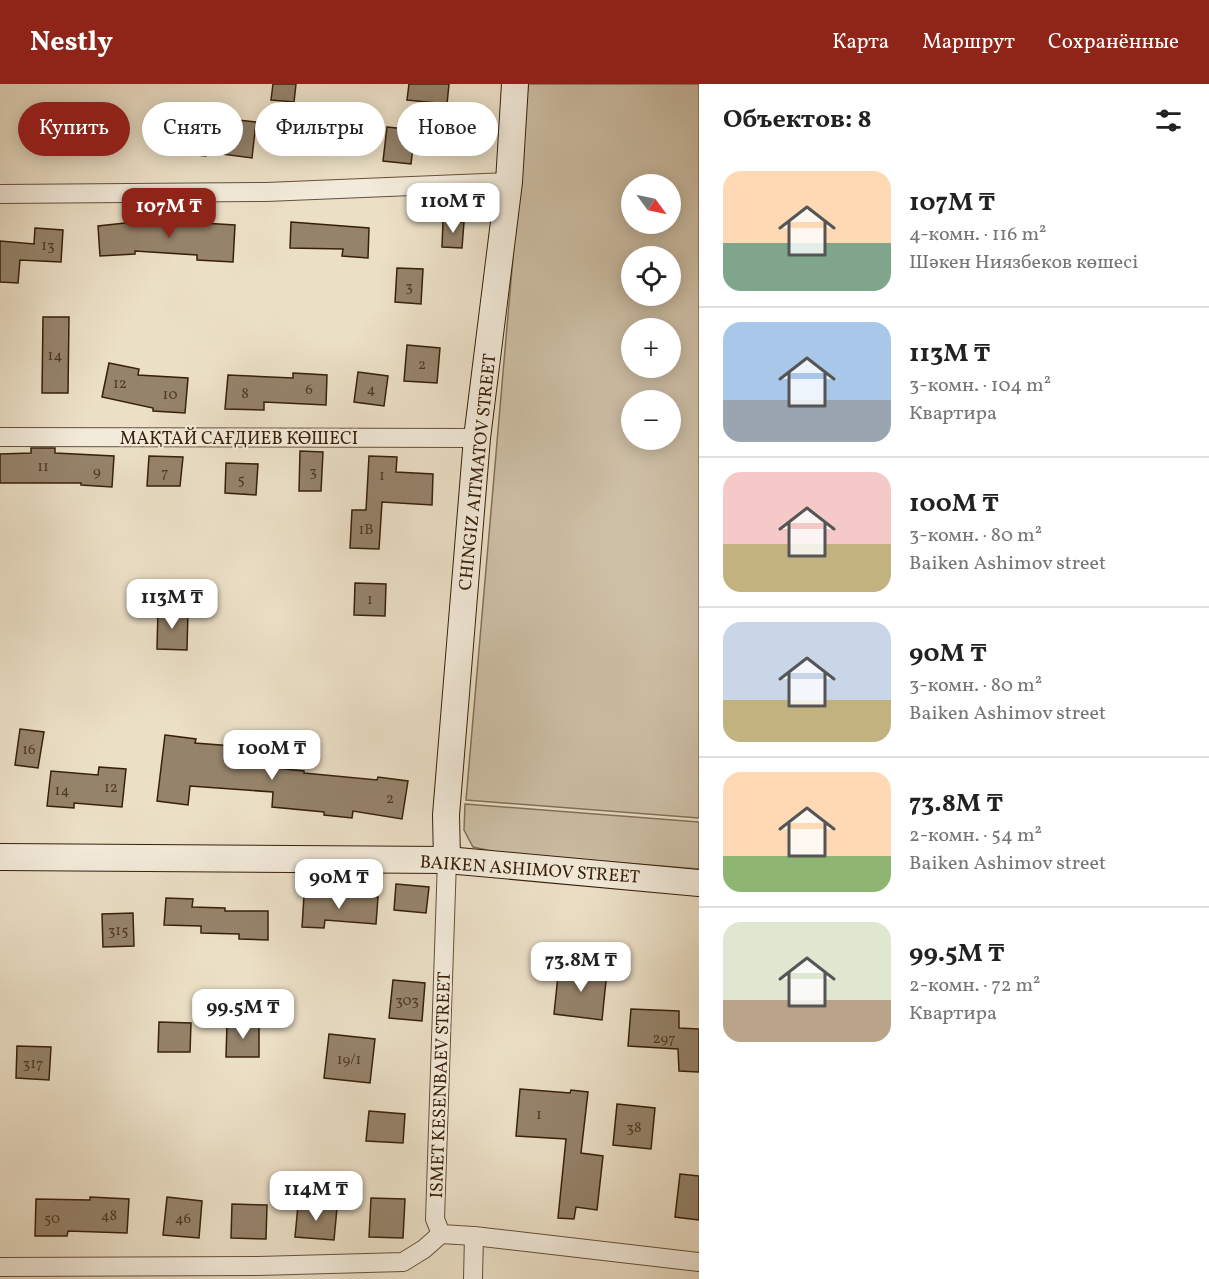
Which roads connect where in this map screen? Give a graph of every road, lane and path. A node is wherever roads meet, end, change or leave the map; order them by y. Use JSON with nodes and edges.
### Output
{"nodes":[{"id":1,"x":515,"y":84,"type":"edge"},
{"id":2,"x":509,"y":182,"type":"junction"},
{"id":3,"x":0,"y":194,"type":"edge"},
{"id":4,"x":0,"y":437,"type":"edge"},
{"id":5,"x":477,"y":438,"type":"junction"},
{"id":6,"x":0,"y":856,"type":"edge"},
{"id":7,"x":447,"y":860,"type":"junction"},
{"id":8,"x":699,"y":883,"type":"edge"},
{"id":9,"x":441,"y":1234,"type":"junction"},
{"id":10,"x":474,"y":1236,"type":"junction"},
{"id":11,"x":699,"y":1262,"type":"edge"},
{"id":12,"x":0,"y":1267,"type":"edge"},
{"id":13,"x":473,"y":1279,"type":"edge"}],
"edges":[{"from":1,"to":2,"type":"main road","name":"CHINGIZ AITMATOV STREET"},
{"from":2,"to":3,"type":"street"},
{"from":2,"to":5,"type":"main road","name":"CHINGIZ AITMATOV STREET"},
{"from":4,"to":5,"type":"street","name":"МАҚТАЙ САҒДИЕВ КӨШЕСІ"},
{"from":5,"to":7,"type":"main road","name":"CHINGIZ AITMATOV STREET"},
{"from":6,"to":7,"type":"main road","name":"BAIKEN ASHIMOV STREET"},
{"from":7,"to":8,"type":"main road","name":"BAIKEN ASHIMOV STREET"},
{"from":7,"to":9,"type":"street","name":"ISMET KESENBAEV STREET"},
{"from":9,"to":10,"type":"street"},
{"from":9,"to":12,"type":"street"},
{"from":10,"to":11,"type":"street"},
{"from":10,"to":13,"type":"street"}]}
